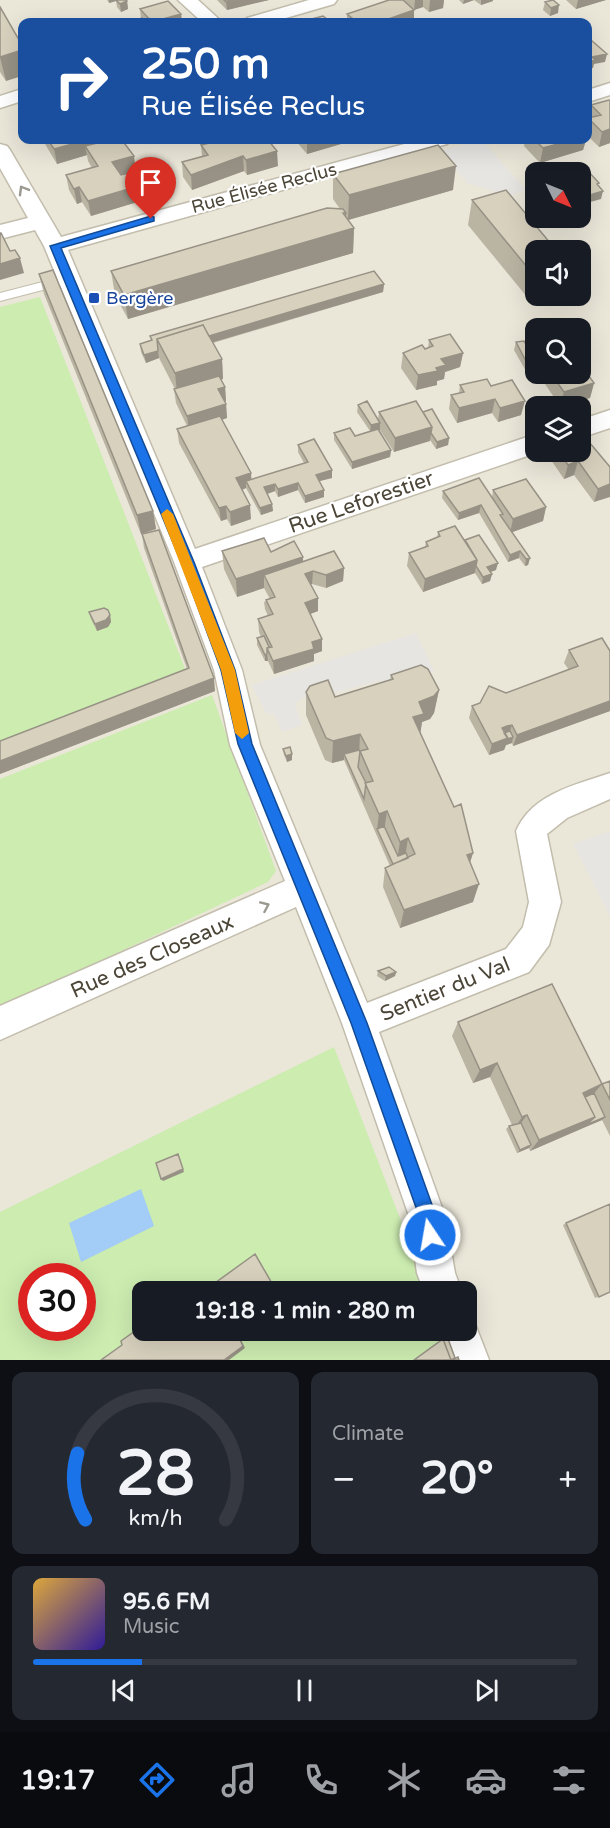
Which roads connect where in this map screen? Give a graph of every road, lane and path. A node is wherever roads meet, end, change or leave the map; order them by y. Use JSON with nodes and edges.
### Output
{"nodes":[{"id":1,"x":187,"y":0,"type":"edge"},
{"id":2,"x":328,"y":0,"type":"edge"},
{"id":3,"x":208,"y":18,"type":"edge"},
{"id":4,"x":267,"y":18,"type":"edge"},
{"id":5,"x":610,"y":89,"type":"edge"},
{"id":6,"x":592,"y":95,"type":"edge"},
{"id":7,"x":18,"y":96,"type":"edge"},
{"id":8,"x":0,"y":102,"type":"edge"},
{"id":9,"x":425,"y":144,"type":"edge"},
{"id":10,"x":0,"y":150,"type":"edge"},
{"id":11,"x":40,"y":221,"type":"junction"},
{"id":12,"x":0,"y":232,"type":"edge"},
{"id":13,"x":55,"y":246,"type":"junction"},
{"id":14,"x":69,"y":279,"type":"junction"},
{"id":15,"x":0,"y":297,"type":"edge"},
{"id":16,"x":610,"y":419,"type":"edge"},
{"id":17,"x":591,"y":425,"type":"edge"},
{"id":18,"x":525,"y":447,"type":"edge"},
{"id":19,"x":187,"y":562,"type":"junction"},
{"id":20,"x":610,"y":786,"type":"edge"},
{"id":21,"x":304,"y":888,"type":"junction"},
{"id":22,"x":0,"y":1023,"type":"edge"},
{"id":23,"x":359,"y":1023,"type":"junction"},
{"id":24,"x":439,"y":1281,"type":"edge"},
{"id":25,"x":462,"y":1341,"type":"edge"},
{"id":26,"x":470,"y":1360,"type":"edge"}],
"edges":[{"from":1,"to":3,"type":"street"},
{"from":2,"to":4,"type":"street"},
{"from":5,"to":6,"type":"street"},
{"from":7,"to":8,"type":"street"},
{"from":9,"to":13,"type":"street","name":"Rue Élisée Reclus"},
{"from":11,"to":10,"type":"street","one_way":true},
{"from":11,"to":12,"type":"street"},
{"from":11,"to":13,"type":"street"},
{"from":13,"to":14,"type":"street"},
{"from":14,"to":15,"type":"lane"},
{"from":14,"to":19,"type":"street"},
{"from":16,"to":17,"type":"street"},
{"from":18,"to":19,"type":"street","name":"Rue Leforestier"},
{"from":19,"to":21,"type":"street"},
{"from":20,"to":23,"type":"street","name":"Sentier du Val"},
{"from":22,"to":21,"type":"street","name":"Rue des Closeaux","one_way":true},
{"from":21,"to":23,"type":"street"},
{"from":23,"to":24,"type":"street"},
{"from":25,"to":26,"type":"street"}]}
